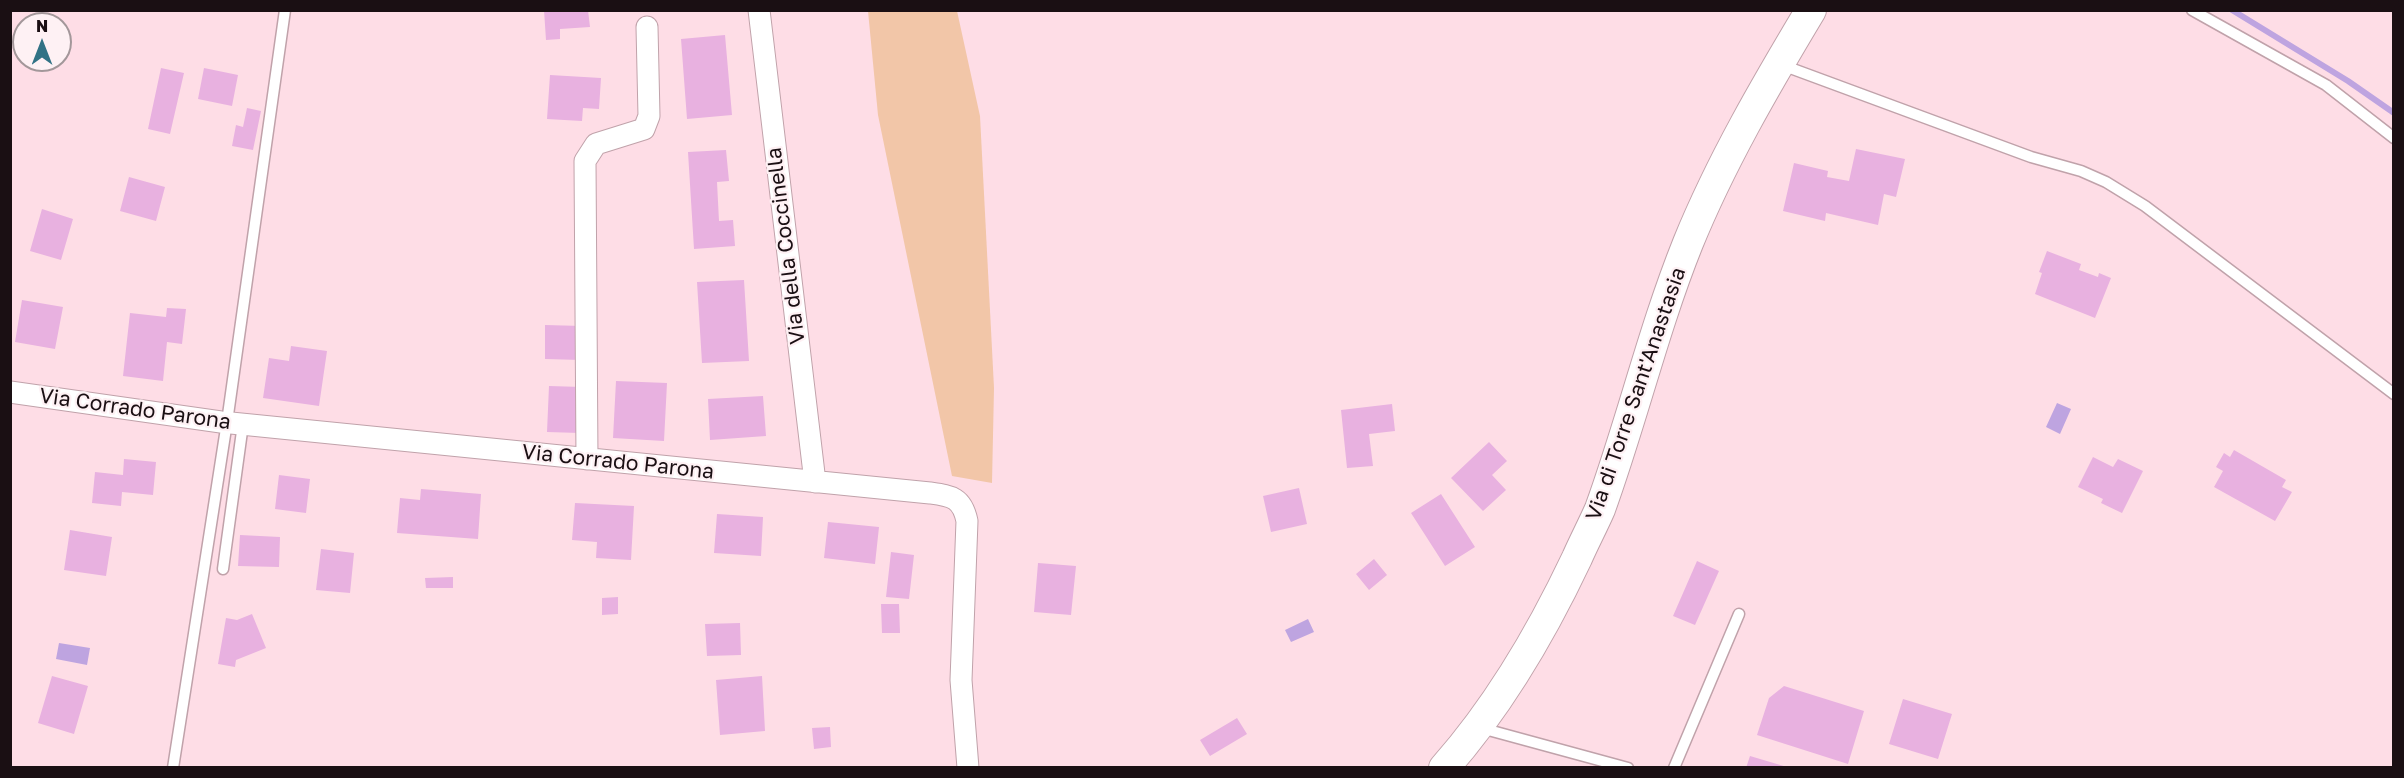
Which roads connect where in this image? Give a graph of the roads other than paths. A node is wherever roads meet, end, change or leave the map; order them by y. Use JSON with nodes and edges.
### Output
{"nodes":[{"id":1,"x":285,"y":10,"type":"edge"},
{"id":2,"x":759,"y":10,"type":"edge"},
{"id":3,"x":1811,"y":10,"type":"edge"},
{"id":4,"x":2192,"y":10,"type":"edge"},
{"id":5,"x":647,"y":27,"type":"dead end"},
{"id":6,"x":1780,"y":64,"type":"junction"},
{"id":7,"x":2394,"y":138,"type":"edge"},
{"id":8,"x":10,"y":392,"type":"edge"},
{"id":9,"x":2394,"y":394,"type":"edge"},
{"id":10,"x":235,"y":423,"type":"junction"},
{"id":11,"x":587,"y":459,"type":"junction"},
{"id":12,"x":815,"y":482,"type":"junction"},
{"id":13,"x":223,"y":569,"type":"dead end"},
{"id":14,"x":1739,"y":614,"type":"dead end"},
{"id":15,"x":1478,"y":727,"type":"junction"},
{"id":16,"x":173,"y":768,"type":"edge"},
{"id":17,"x":968,"y":768,"type":"edge"},
{"id":18,"x":1444,"y":768,"type":"edge"},
{"id":19,"x":1628,"y":768,"type":"edge"},
{"id":20,"x":1674,"y":768,"type":"edge"}],
"edges":[{"from":1,"to":10,"type":"lane"},
{"from":2,"to":12,"type":"street","name":"Via della Coccinella"},
{"from":3,"to":6,"type":"street","name":"Via di Torre Sant'Anastasia"},
{"from":4,"to":7,"type":"lane"},
{"from":5,"to":11,"type":"street"},
{"from":6,"to":9,"type":"lane"},
{"from":6,"to":15,"type":"street","name":"Via di Torre Sant'Anastasia"},
{"from":8,"to":10,"type":"street","name":"Via Corrado Parona"},
{"from":10,"to":11,"type":"street","name":"Via Corrado Parona"},
{"from":10,"to":13,"type":"lane"},
{"from":10,"to":16,"type":"lane"},
{"from":11,"to":12,"type":"street","name":"Via Corrado Parona"},
{"from":12,"to":17,"type":"street","name":"Via Corrado Parona"},
{"from":14,"to":20,"type":"lane"},
{"from":15,"to":18,"type":"street","name":"Via di Torre Sant'Anastasia"},
{"from":15,"to":19,"type":"lane"}]}
